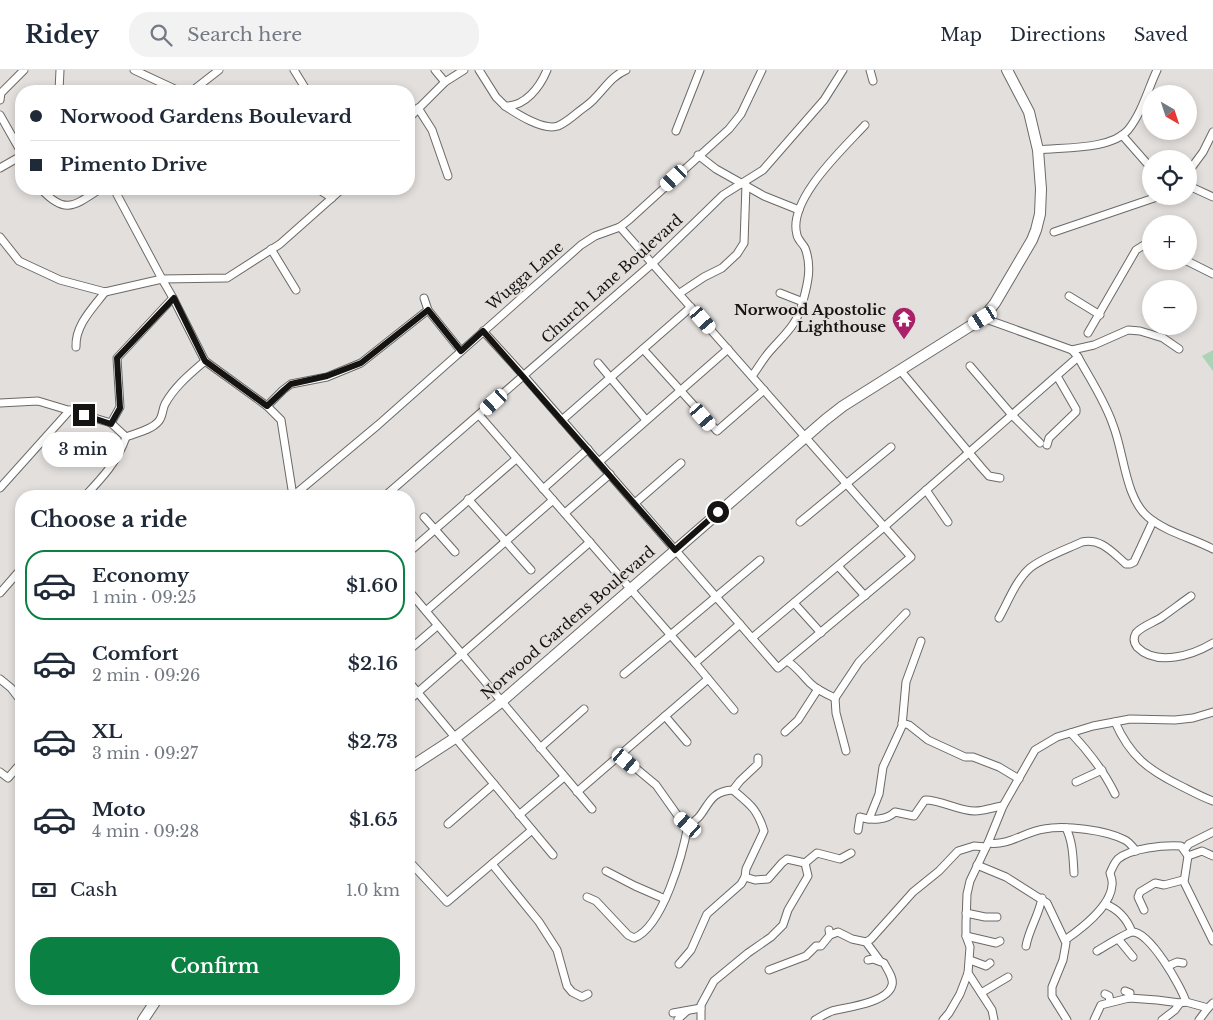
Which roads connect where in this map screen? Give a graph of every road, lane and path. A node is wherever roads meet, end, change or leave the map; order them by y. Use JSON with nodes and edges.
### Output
{"nodes":[{"id":1,"x":24,"y":70,"type":"edge"},
{"id":2,"x":60,"y":70,"type":"edge"},
{"id":3,"x":134,"y":70,"type":"edge"},
{"id":4,"x":219,"y":70,"type":"edge"},
{"id":5,"x":294,"y":70,"type":"edge"},
{"id":6,"x":435,"y":70,"type":"edge"},
{"id":7,"x":464,"y":70,"type":"edge"},
{"id":8,"x":479,"y":70,"type":"edge"},
{"id":9,"x":547,"y":70,"type":"edge"},
{"id":10,"x":626,"y":70,"type":"edge"},
{"id":11,"x":700,"y":70,"type":"edge"},
{"id":12,"x":762,"y":70,"type":"edge"},
{"id":13,"x":843,"y":70,"type":"edge"},
{"id":14,"x":870,"y":70,"type":"edge"},
{"id":15,"x":1007,"y":70,"type":"edge"},
{"id":16,"x":1157,"y":70,"type":"edge"},
{"id":17,"x":873,"y":81,"type":"dead end"},
{"id":18,"x":445,"y":82,"type":"junction"},
{"id":19,"x":59,"y":85,"type":"edge"},
{"id":20,"x":166,"y":85,"type":"edge"},
{"id":21,"x":200,"y":85,"type":"edge"},
{"id":22,"x":303,"y":85,"type":"edge"},
{"id":23,"x":0,"y":100,"type":"edge"},
{"id":24,"x":505,"y":106,"type":"junction"},
{"id":25,"x":418,"y":108,"type":"junction"},
{"id":26,"x":415,"y":111,"type":"edge"},
{"id":27,"x":0,"y":116,"type":"edge"},
{"id":28,"x":865,"y":125,"type":"dead end"},
{"id":29,"x":676,"y":131,"type":"dead end"},
{"id":30,"x":1213,"y":132,"type":"edge"},
{"id":31,"x":1122,"y":135,"type":"junction"},
{"id":32,"x":15,"y":142,"type":"edge"},
{"id":33,"x":1038,"y":150,"type":"junction"},
{"id":34,"x":698,"y":155,"type":"junction"},
{"id":35,"x":1142,"y":158,"type":"edge"},
{"id":36,"x":15,"y":159,"type":"edge"},
{"id":37,"x":1197,"y":159,"type":"edge"},
{"id":38,"x":0,"y":168,"type":"edge"},
{"id":39,"x":448,"y":176,"type":"dead end"},
{"id":40,"x":744,"y":184,"type":"junction"},
{"id":41,"x":1197,"y":190,"type":"edge"},
{"id":42,"x":47,"y":195,"type":"edge"},
{"id":43,"x":90,"y":195,"type":"edge"},
{"id":44,"x":117,"y":195,"type":"edge"},
{"id":45,"x":327,"y":195,"type":"edge"},
{"id":46,"x":335,"y":195,"type":"edge"},
{"id":47,"x":1213,"y":197,"type":"edge"},
{"id":48,"x":332,"y":198,"type":"junction"},
{"id":49,"x":1142,"y":202,"type":"edge"},
{"id":50,"x":799,"y":210,"type":"junction"},
{"id":51,"x":620,"y":227,"type":"junction"},
{"id":52,"x":1054,"y":232,"type":"dead end"},
{"id":53,"x":0,"y":237,"type":"edge"},
{"id":54,"x":1142,"y":246,"type":"edge"},
{"id":55,"x":271,"y":249,"type":"junction"},
{"id":56,"x":653,"y":264,"type":"junction"},
{"id":57,"x":1197,"y":266,"type":"edge"},
{"id":58,"x":1213,"y":274,"type":"edge"},
{"id":59,"x":162,"y":279,"type":"junction"},
{"id":60,"x":296,"y":290,"type":"dead end"},
{"id":61,"x":105,"y":292,"type":"junction"},
{"id":62,"x":680,"y":293,"type":"junction"},
{"id":63,"x":780,"y":293,"type":"dead end"},
{"id":64,"x":1069,"y":296,"type":"dead end"},
{"id":65,"x":174,"y":298,"type":"junction"},
{"id":66,"x":424,"y":298,"type":"dead end"},
{"id":67,"x":803,"y":302,"type":"junction"},
{"id":68,"x":691,"y":306,"type":"junction"},
{"id":69,"x":428,"y":310,"type":"junction"},
{"id":70,"x":1100,"y":315,"type":"junction"},
{"id":71,"x":983,"y":318,"type":"junction"},
{"id":72,"x":483,"y":331,"type":"junction"},
{"id":73,"x":1088,"y":333,"type":"dead end"},
{"id":74,"x":76,"y":347,"type":"dead end"},
{"id":75,"x":643,"y":348,"type":"junction"},
{"id":76,"x":728,"y":348,"type":"junction"},
{"id":77,"x":1179,"y":349,"type":"dead end"},
{"id":78,"x":1072,"y":350,"type":"junction"},
{"id":79,"x":461,"y":351,"type":"junction"},
{"id":80,"x":1078,"y":357,"type":"junction"},
{"id":81,"x":205,"y":361,"type":"junction"},
{"id":82,"x":598,"y":363,"type":"dead end"},
{"id":83,"x":970,"y":366,"type":"dead end"},
{"id":84,"x":900,"y":370,"type":"junction"},
{"id":85,"x":524,"y":376,"type":"junction"},
{"id":86,"x":752,"y":376,"type":"junction"},
{"id":87,"x":1057,"y":376,"type":"junction"},
{"id":88,"x":610,"y":378,"type":"junction"},
{"id":89,"x":764,"y":390,"type":"junction"},
{"id":90,"x":680,"y":391,"type":"junction"},
{"id":91,"x":0,"y":403,"type":"edge"},
{"id":92,"x":267,"y":406,"type":"junction"},
{"id":93,"x":70,"y":410,"type":"junction"},
{"id":94,"x":479,"y":415,"type":"junction"},
{"id":95,"x":1012,"y":415,"type":"junction"},
{"id":96,"x":562,"y":420,"type":"junction"},
{"id":97,"x":646,"y":420,"type":"junction"},
{"id":98,"x":111,"y":424,"type":"junction"},
{"id":99,"x":126,"y":437,"type":"junction"},
{"id":100,"x":804,"y":437,"type":"junction"},
{"id":101,"x":891,"y":447,"type":"dead end"},
{"id":102,"x":588,"y":449,"type":"junction"},
{"id":103,"x":968,"y":452,"type":"junction"},
{"id":104,"x":516,"y":459,"type":"junction"},
{"id":105,"x":598,"y":462,"type":"junction"},
{"id":106,"x":682,"y":463,"type":"dead end"},
{"id":107,"x":610,"y":474,"type":"junction"},
{"id":108,"x":1000,"y":478,"type":"dead end"},
{"id":109,"x":846,"y":483,"type":"junction"},
{"id":110,"x":0,"y":488,"type":"edge"},
{"id":111,"x":543,"y":489,"type":"junction"},
{"id":112,"x":90,"y":490,"type":"edge"},
{"id":113,"x":292,"y":490,"type":"edge"},
{"id":114,"x":300,"y":490,"type":"edge"},
{"id":115,"x":392,"y":490,"type":"edge"},
{"id":116,"x":926,"y":490,"type":"junction"},
{"id":117,"x":468,"y":500,"type":"junction"},
{"id":118,"x":553,"y":500,"type":"junction"},
{"id":119,"x":635,"y":503,"type":"junction"},
{"id":120,"x":565,"y":513,"type":"junction"},
{"id":121,"x":424,"y":517,"type":"dead end"},
{"id":122,"x":1153,"y":521,"type":"junction"},
{"id":123,"x":800,"y":522,"type":"dead end"},
{"id":124,"x":948,"y":522,"type":"dead end"},
{"id":125,"x":884,"y":526,"type":"junction"},
{"id":126,"x":435,"y":529,"type":"junction"},
{"id":127,"x":506,"y":541,"type":"junction"},
{"id":128,"x":590,"y":542,"type":"junction"},
{"id":129,"x":415,"y":547,"type":"edge"},
{"id":130,"x":1213,"y":549,"type":"edge"},
{"id":131,"x":675,"y":550,"type":"junction"},
{"id":132,"x":455,"y":552,"type":"dead end"},
{"id":133,"x":760,"y":560,"type":"dead end"},
{"id":134,"x":838,"y":566,"type":"junction"},
{"id":135,"x":531,"y":570,"type":"dead end"},
{"id":136,"x":15,"y":576,"type":"edge"},
{"id":137,"x":630,"y":588,"type":"junction"},
{"id":138,"x":0,"y":593,"type":"edge"},
{"id":139,"x":865,"y":596,"type":"junction"},
{"id":140,"x":1190,"y":596,"type":"dead end"},
{"id":141,"x":716,"y":597,"type":"junction"},
{"id":142,"x":415,"y":599,"type":"edge"},
{"id":143,"x":794,"y":603,"type":"junction"},
{"id":144,"x":426,"y":612,"type":"junction"},
{"id":145,"x":906,"y":613,"type":"dead end"},
{"id":146,"x":999,"y":618,"type":"dead end"},
{"id":147,"x":740,"y":624,"type":"junction"},
{"id":148,"x":437,"y":626,"type":"junction"},
{"id":149,"x":821,"y":632,"type":"junction"},
{"id":150,"x":670,"y":635,"type":"junction"},
{"id":151,"x":752,"y":638,"type":"junction"},
{"id":152,"x":921,"y":641,"type":"dead end"},
{"id":153,"x":1213,"y":643,"type":"edge"},
{"id":154,"x":415,"y":645,"type":"edge"},
{"id":155,"x":461,"y":654,"type":"junction"},
{"id":156,"x":787,"y":660,"type":"junction"},
{"id":157,"x":695,"y":664,"type":"junction"},
{"id":158,"x":624,"y":674,"type":"dead end"},
{"id":159,"x":0,"y":679,"type":"edge"},
{"id":160,"x":708,"y":679,"type":"junction"},
{"id":161,"x":415,"y":689,"type":"edge"},
{"id":162,"x":818,"y":689,"type":"junction"},
{"id":163,"x":418,"y":692,"type":"junction"},
{"id":164,"x":15,"y":693,"type":"edge"},
{"id":165,"x":415,"y":695,"type":"edge"},
{"id":166,"x":835,"y":698,"type":"junction"},
{"id":167,"x":501,"y":702,"type":"junction"},
{"id":168,"x":584,"y":709,"type":"dead end"},
{"id":169,"x":734,"y":710,"type":"dead end"},
{"id":170,"x":1213,"y":712,"type":"edge"},
{"id":171,"x":665,"y":716,"type":"junction"},
{"id":172,"x":1115,"y":722,"type":"junction"},
{"id":173,"x":902,"y":723,"type":"junction"},
{"id":174,"x":785,"y":732,"type":"dead end"},
{"id":175,"x":1071,"y":733,"type":"junction"},
{"id":176,"x":455,"y":738,"type":"junction"},
{"id":177,"x":687,"y":742,"type":"dead end"},
{"id":178,"x":540,"y":748,"type":"junction"},
{"id":179,"x":846,"y":751,"type":"dead end"},
{"id":180,"x":620,"y":755,"type":"junction"},
{"id":181,"x":758,"y":758,"type":"dead end"},
{"id":182,"x":415,"y":764,"type":"edge"},
{"id":183,"x":15,"y":770,"type":"edge"},
{"id":184,"x":1102,"y":770,"type":"junction"},
{"id":185,"x":0,"y":772,"type":"edge"},
{"id":186,"x":564,"y":777,"type":"junction"},
{"id":187,"x":1019,"y":779,"type":"junction"},
{"id":188,"x":1076,"y":782,"type":"dead end"},
{"id":189,"x":494,"y":784,"type":"junction"},
{"id":190,"x":733,"y":790,"type":"junction"},
{"id":191,"x":577,"y":792,"type":"junction"},
{"id":192,"x":1115,"y":794,"type":"dead end"},
{"id":193,"x":1213,"y":801,"type":"edge"},
{"id":194,"x":1002,"y":806,"type":"junction"},
{"id":195,"x":592,"y":810,"type":"dead end"},
{"id":196,"x":519,"y":814,"type":"junction"},
{"id":197,"x":869,"y":819,"type":"junction"},
{"id":198,"x":448,"y":824,"type":"dead end"},
{"id":199,"x":688,"y":825,"type":"junction"},
{"id":200,"x":1066,"y":828,"type":"junction"},
{"id":201,"x":532,"y":830,"type":"junction"},
{"id":202,"x":858,"y":830,"type":"dead end"},
{"id":203,"x":1213,"y":832,"type":"edge"},
{"id":204,"x":987,"y":845,"type":"junction"},
{"id":205,"x":1136,"y":851,"type":"junction"},
{"id":206,"x":852,"y":853,"type":"dead end"},
{"id":207,"x":1186,"y":853,"type":"junction"},
{"id":208,"x":553,"y":855,"type":"dead end"},
{"id":209,"x":1213,"y":856,"type":"edge"},
{"id":210,"x":805,"y":863,"type":"junction"},
{"id":211,"x":492,"y":864,"type":"junction"},
{"id":212,"x":977,"y":866,"type":"junction"},
{"id":213,"x":415,"y":867,"type":"edge"},
{"id":214,"x":606,"y":871,"type":"dead end"},
{"id":215,"x":1074,"y":873,"type":"dead end"},
{"id":216,"x":745,"y":877,"type":"junction"},
{"id":217,"x":1183,"y":880,"type":"junction"},
{"id":218,"x":587,"y":897,"type":"dead end"},
{"id":219,"x":1042,"y":898,"type":"junction"},
{"id":220,"x":665,"y":899,"type":"junction"},
{"id":221,"x":1105,"y":904,"type":"junction"},
{"id":222,"x":1144,"y":910,"type":"dead end"},
{"id":223,"x":966,"y":913,"type":"junction"},
{"id":224,"x":996,"y":917,"type":"dead end"},
{"id":225,"x":1132,"y":932,"type":"junction"},
{"id":226,"x":966,"y":936,"type":"junction"},
{"id":227,"x":1064,"y":940,"type":"junction"},
{"id":228,"x":1119,"y":940,"type":"junction"},
{"id":229,"x":1000,"y":941,"type":"dead end"},
{"id":230,"x":1211,"y":941,"type":"edge"},
{"id":231,"x":866,"y":942,"type":"junction"},
{"id":232,"x":1026,"y":946,"type":"dead end"},
{"id":233,"x":1097,"y":951,"type":"dead end"},
{"id":234,"x":1133,"y":957,"type":"dead end"},
{"id":235,"x":868,"y":960,"type":"dead end"},
{"id":236,"x":970,"y":960,"type":"junction"},
{"id":237,"x":880,"y":961,"type":"junction"},
{"id":238,"x":990,"y":963,"type":"dead end"},
{"id":239,"x":1183,"y":963,"type":"dead end"},
{"id":240,"x":680,"y":964,"type":"dead end"},
{"id":241,"x":1168,"y":966,"type":"junction"},
{"id":242,"x":769,"y":970,"type":"dead end"},
{"id":243,"x":968,"y":973,"type":"junction"},
{"id":244,"x":1008,"y":977,"type":"dead end"},
{"id":245,"x":1126,"y":991,"type":"dead end"},
{"id":246,"x":981,"y":993,"type":"junction"},
{"id":247,"x":588,"y":994,"type":"dead end"},
{"id":248,"x":1105,"y":994,"type":"dead end"},
{"id":249,"x":1129,"y":998,"type":"junction"},
{"id":250,"x":1110,"y":1002,"type":"junction"},
{"id":251,"x":1183,"y":1003,"type":"junction"},
{"id":252,"x":153,"y":1005,"type":"edge"},
{"id":253,"x":1210,"y":1006,"type":"edge"},
{"id":254,"x":701,"y":1008,"type":"junction"},
{"id":255,"x":676,"y":1016,"type":"dead end"},
{"id":256,"x":143,"y":1020,"type":"edge"},
{"id":257,"x":701,"y":1020,"type":"edge"},
{"id":258,"x":815,"y":1020,"type":"edge"},
{"id":259,"x":943,"y":1020,"type":"edge"},
{"id":260,"x":994,"y":1020,"type":"edge"},
{"id":261,"x":1068,"y":1020,"type":"edge"},
{"id":262,"x":1094,"y":1020,"type":"edge"},
{"id":263,"x":1162,"y":1020,"type":"edge"},
{"id":264,"x":1199,"y":1020,"type":"edge"}],
"edges":[{"from":1,"to":23,"type":"street"},
{"from":2,"to":19,"type":"street"},
{"from":3,"to":20,"type":"street"},
{"from":4,"to":21,"type":"street"},
{"from":5,"to":22,"type":"street"},
{"from":6,"to":18,"type":"street"},
{"from":7,"to":18,"type":"street"},
{"from":8,"to":24,"type":"street"},
{"from":9,"to":24,"type":"street"},
{"from":10,"to":24,"type":"street"},
{"from":11,"to":29,"type":"street"},
{"from":12,"to":34,"type":"street","name":"Wugga Lane"},
{"from":13,"to":40,"type":"street","name":"Church Lane Boulevard"},
{"from":14,"to":17,"type":"street"},
{"from":15,"to":33,"type":"street","name":"Norwood Gardens Boulevard"},
{"from":16,"to":31,"type":"street"},
{"from":18,"to":25,"type":"street"},
{"from":25,"to":26,"type":"street"},
{"from":25,"to":39,"type":"street"},
{"from":27,"to":32,"type":"street"},
{"from":28,"to":50,"type":"street"},
{"from":30,"to":37,"type":"street"},
{"from":31,"to":33,"type":"street"},
{"from":31,"to":35,"type":"street"},
{"from":33,"to":71,"type":"street","name":"Norwood Gardens Boulevard"},
{"from":34,"to":40,"type":"street"},
{"from":34,"to":51,"type":"street","name":"Wugga Lane"},
{"from":36,"to":38,"type":"street"},
{"from":40,"to":50,"type":"street"},
{"from":40,"to":56,"type":"street","name":"Church Lane Boulevard"},
{"from":40,"to":62,"type":"street"},
{"from":41,"to":47,"type":"street"},
{"from":42,"to":43,"type":"street"},
{"from":44,"to":59,"type":"street"},
{"from":45,"to":48,"type":"street"},
{"from":46,"to":48,"type":"street"},
{"from":48,"to":55,"type":"street"},
{"from":49,"to":52,"type":"street"},
{"from":50,"to":67,"type":"street"},
{"from":51,"to":56,"type":"street"},
{"from":51,"to":72,"type":"street","name":"Wugga Lane"},
{"from":53,"to":61,"type":"street"},
{"from":54,"to":70,"type":"street"},
{"from":55,"to":59,"type":"street"},
{"from":55,"to":60,"type":"street"},
{"from":56,"to":62,"type":"street"},
{"from":56,"to":85,"type":"street","name":"Church Lane Boulevard"},
{"from":57,"to":58,"type":"street"},
{"from":59,"to":61,"type":"street"},
{"from":59,"to":65,"type":"street"},
{"from":61,"to":74,"type":"street"},
{"from":62,"to":68,"type":"street"},
{"from":63,"to":67,"type":"street"},
{"from":64,"to":70,"type":"street"},
{"from":65,"to":81,"type":"street"},
{"from":65,"to":98,"type":"street"},
{"from":66,"to":69,"type":"street"},
{"from":67,"to":86,"type":"street"},
{"from":68,"to":75,"type":"street"},
{"from":68,"to":76,"type":"street"},
{"from":69,"to":79,"type":"street"},
{"from":69,"to":92,"type":"street"},
{"from":70,"to":73,"type":"street"},
{"from":71,"to":78,"type":"street"},
{"from":71,"to":84,"type":"street","name":"Norwood Gardens Boulevard"},
{"from":72,"to":79,"type":"street","name":"Wugga Lane"},
{"from":72,"to":85,"type":"street"},
{"from":75,"to":88,"type":"street"},
{"from":75,"to":90,"type":"street"},
{"from":76,"to":86,"type":"street"},
{"from":76,"to":90,"type":"street"},
{"from":77,"to":78,"type":"street"},
{"from":78,"to":80,"type":"street"},
{"from":79,"to":114,"type":"street","name":"Wugga Lane"},
{"from":80,"to":87,"type":"street"},
{"from":80,"to":122,"type":"street"},
{"from":81,"to":92,"type":"street"},
{"from":81,"to":99,"type":"street"},
{"from":82,"to":88,"type":"street"},
{"from":83,"to":95,"type":"street"},
{"from":84,"to":100,"type":"street","name":"Norwood Gardens Boulevard"},
{"from":84,"to":103,"type":"street"},
{"from":85,"to":94,"type":"street","name":"Church Lane Boulevard"},
{"from":85,"to":96,"type":"street"},
{"from":86,"to":89,"type":"street"},
{"from":87,"to":95,"type":"street"},
{"from":87,"to":95,"type":"street"},
{"from":88,"to":96,"type":"street"},
{"from":88,"to":97,"type":"street"},
{"from":89,"to":90,"type":"street"},
{"from":89,"to":100,"type":"street"},
{"from":90,"to":97,"type":"street"},
{"from":91,"to":93,"type":"street"},
{"from":92,"to":113,"type":"street"},
{"from":93,"to":98,"type":"street"},
{"from":93,"to":110,"type":"street"},
{"from":94,"to":104,"type":"street"},
{"from":94,"to":115,"type":"street","name":"Church Lane Boulevard"},
{"from":95,"to":103,"type":"street"},
{"from":96,"to":102,"type":"street"},
{"from":97,"to":105,"type":"street"},
{"from":98,"to":99,"type":"street"},
{"from":99,"to":112,"type":"street"},
{"from":100,"to":109,"type":"street"},
{"from":100,"to":131,"type":"street","name":"Norwood Gardens Boulevard"},
{"from":101,"to":109,"type":"street"},
{"from":102,"to":105,"type":"street"},
{"from":102,"to":111,"type":"street"},
{"from":103,"to":108,"type":"street"},
{"from":103,"to":116,"type":"street"},
{"from":104,"to":111,"type":"street"},
{"from":104,"to":117,"type":"street"},
{"from":105,"to":107,"type":"street"},
{"from":106,"to":119,"type":"street"},
{"from":107,"to":119,"type":"street"},
{"from":107,"to":120,"type":"street"},
{"from":109,"to":123,"type":"street"},
{"from":109,"to":125,"type":"street"},
{"from":111,"to":118,"type":"street"},
{"from":116,"to":124,"type":"street"},
{"from":116,"to":125,"type":"street"},
{"from":117,"to":126,"type":"street"},
{"from":117,"to":127,"type":"street"},
{"from":118,"to":120,"type":"street"},
{"from":118,"to":127,"type":"street"},
{"from":119,"to":131,"type":"street"},
{"from":120,"to":128,"type":"street"},
{"from":121,"to":126,"type":"street"},
{"from":122,"to":130,"type":"street"},
{"from":122,"to":146,"type":"street"},
{"from":125,"to":134,"type":"street"},
{"from":125,"to":139,"type":"street"},
{"from":126,"to":129,"type":"street"},
{"from":126,"to":132,"type":"street"},
{"from":127,"to":135,"type":"street"},
{"from":127,"to":144,"type":"street"},
{"from":128,"to":137,"type":"street"},
{"from":128,"to":155,"type":"street"},
{"from":131,"to":137,"type":"street","name":"Norwood Gardens Boulevard"},
{"from":131,"to":141,"type":"street"},
{"from":133,"to":141,"type":"street"},
{"from":134,"to":139,"type":"street"},
{"from":134,"to":143,"type":"street"},
{"from":136,"to":138,"type":"street"},
{"from":137,"to":150,"type":"street"},
{"from":137,"to":167,"type":"street","name":"Norwood Gardens Boulevard"},
{"from":139,"to":149,"type":"street"},
{"from":140,"to":153,"type":"street"},
{"from":141,"to":147,"type":"street"},
{"from":141,"to":150,"type":"street"},
{"from":142,"to":144,"type":"street"},
{"from":143,"to":149,"type":"street"},
{"from":143,"to":151,"type":"street"},
{"from":144,"to":148,"type":"street"},
{"from":145,"to":166,"type":"street"},
{"from":147,"to":151,"type":"street"},
{"from":147,"to":157,"type":"street"},
{"from":148,"to":154,"type":"street"},
{"from":148,"to":155,"type":"street"},
{"from":149,"to":156,"type":"street"},
{"from":150,"to":157,"type":"street"},
{"from":150,"to":158,"type":"street"},
{"from":151,"to":156,"type":"street"},
{"from":152,"to":173,"type":"street"},
{"from":155,"to":163,"type":"street"},
{"from":155,"to":167,"type":"street"},
{"from":156,"to":162,"type":"street"},
{"from":157,"to":160,"type":"street"},
{"from":159,"to":164,"type":"street"},
{"from":160,"to":169,"type":"street"},
{"from":160,"to":171,"type":"street"},
{"from":161,"to":163,"type":"street"},
{"from":162,"to":166,"type":"street"},
{"from":162,"to":174,"type":"street"},
{"from":163,"to":165,"type":"street"},
{"from":163,"to":176,"type":"street"},
{"from":166,"to":179,"type":"street"},
{"from":167,"to":176,"type":"street","name":"Norwood Gardens Boulevard"},
{"from":167,"to":178,"type":"street"},
{"from":168,"to":178,"type":"street"},
{"from":170,"to":172,"type":"street"},
{"from":171,"to":177,"type":"street"},
{"from":171,"to":180,"type":"street"},
{"from":172,"to":175,"type":"street"},
{"from":172,"to":193,"type":"street"},
{"from":173,"to":187,"type":"street"},
{"from":173,"to":197,"type":"street"},
{"from":175,"to":184,"type":"street"},
{"from":175,"to":187,"type":"street"},
{"from":176,"to":182,"type":"street","name":"Norwood Gardens Boulevard"},
{"from":176,"to":189,"type":"street"},
{"from":178,"to":186,"type":"street"},
{"from":180,"to":191,"type":"street"},
{"from":180,"to":199,"type":"street"},
{"from":181,"to":190,"type":"street"},
{"from":183,"to":185,"type":"street"},
{"from":184,"to":188,"type":"street"},
{"from":184,"to":192,"type":"street"},
{"from":186,"to":191,"type":"street"},
{"from":186,"to":196,"type":"street"},
{"from":187,"to":194,"type":"street"},
{"from":189,"to":196,"type":"street"},
{"from":189,"to":198,"type":"street"},
{"from":190,"to":199,"type":"street"},
{"from":190,"to":216,"type":"street"},
{"from":191,"to":195,"type":"street"},
{"from":194,"to":197,"type":"street"},
{"from":194,"to":204,"type":"street"},
{"from":196,"to":201,"type":"street"},
{"from":197,"to":202,"type":"street"},
{"from":199,"to":220,"type":"street"},
{"from":200,"to":204,"type":"street"},
{"from":200,"to":205,"type":"street"},
{"from":200,"to":215,"type":"street"},
{"from":201,"to":208,"type":"street"},
{"from":201,"to":211,"type":"street"},
{"from":203,"to":207,"type":"street"},
{"from":204,"to":212,"type":"street"},
{"from":204,"to":231,"type":"street"},
{"from":205,"to":207,"type":"street"},
{"from":205,"to":221,"type":"street"},
{"from":206,"to":210,"type":"street"},
{"from":207,"to":209,"type":"street"},
{"from":207,"to":217,"type":"street"},
{"from":210,"to":216,"type":"street"},
{"from":210,"to":254,"type":"street"},
{"from":211,"to":213,"type":"street"},
{"from":211,"to":247,"type":"street"},
{"from":212,"to":219,"type":"street"},
{"from":212,"to":223,"type":"street"},
{"from":214,"to":220,"type":"street"},
{"from":216,"to":240,"type":"street"},
{"from":217,"to":222,"type":"street"},
{"from":217,"to":230,"type":"street"},
{"from":218,"to":220,"type":"street"},
{"from":219,"to":227,"type":"street"},
{"from":219,"to":232,"type":"street"},
{"from":221,"to":225,"type":"street"},
{"from":221,"to":227,"type":"street"},
{"from":223,"to":224,"type":"street"},
{"from":223,"to":226,"type":"street"},
{"from":225,"to":228,"type":"street"},
{"from":225,"to":241,"type":"street"},
{"from":226,"to":229,"type":"street"},
{"from":226,"to":236,"type":"street"},
{"from":227,"to":261,"type":"street"},
{"from":228,"to":233,"type":"street"},
{"from":228,"to":234,"type":"street"},
{"from":231,"to":237,"type":"street"},
{"from":231,"to":242,"type":"street"},
{"from":235,"to":237,"type":"street"},
{"from":236,"to":238,"type":"street"},
{"from":236,"to":243,"type":"street"},
{"from":237,"to":258,"type":"street"},
{"from":239,"to":241,"type":"street"},
{"from":241,"to":251,"type":"street"},
{"from":243,"to":246,"type":"street"},
{"from":243,"to":259,"type":"street"},
{"from":244,"to":246,"type":"street"},
{"from":245,"to":249,"type":"street"},
{"from":246,"to":260,"type":"street"},
{"from":248,"to":250,"type":"street"},
{"from":249,"to":250,"type":"street"},
{"from":249,"to":251,"type":"street"},
{"from":250,"to":262,"type":"street"},
{"from":251,"to":253,"type":"street"},
{"from":251,"to":263,"type":"street"},
{"from":252,"to":256,"type":"street"},
{"from":253,"to":264,"type":"street"},
{"from":254,"to":255,"type":"street"},
{"from":254,"to":257,"type":"street"}]}
